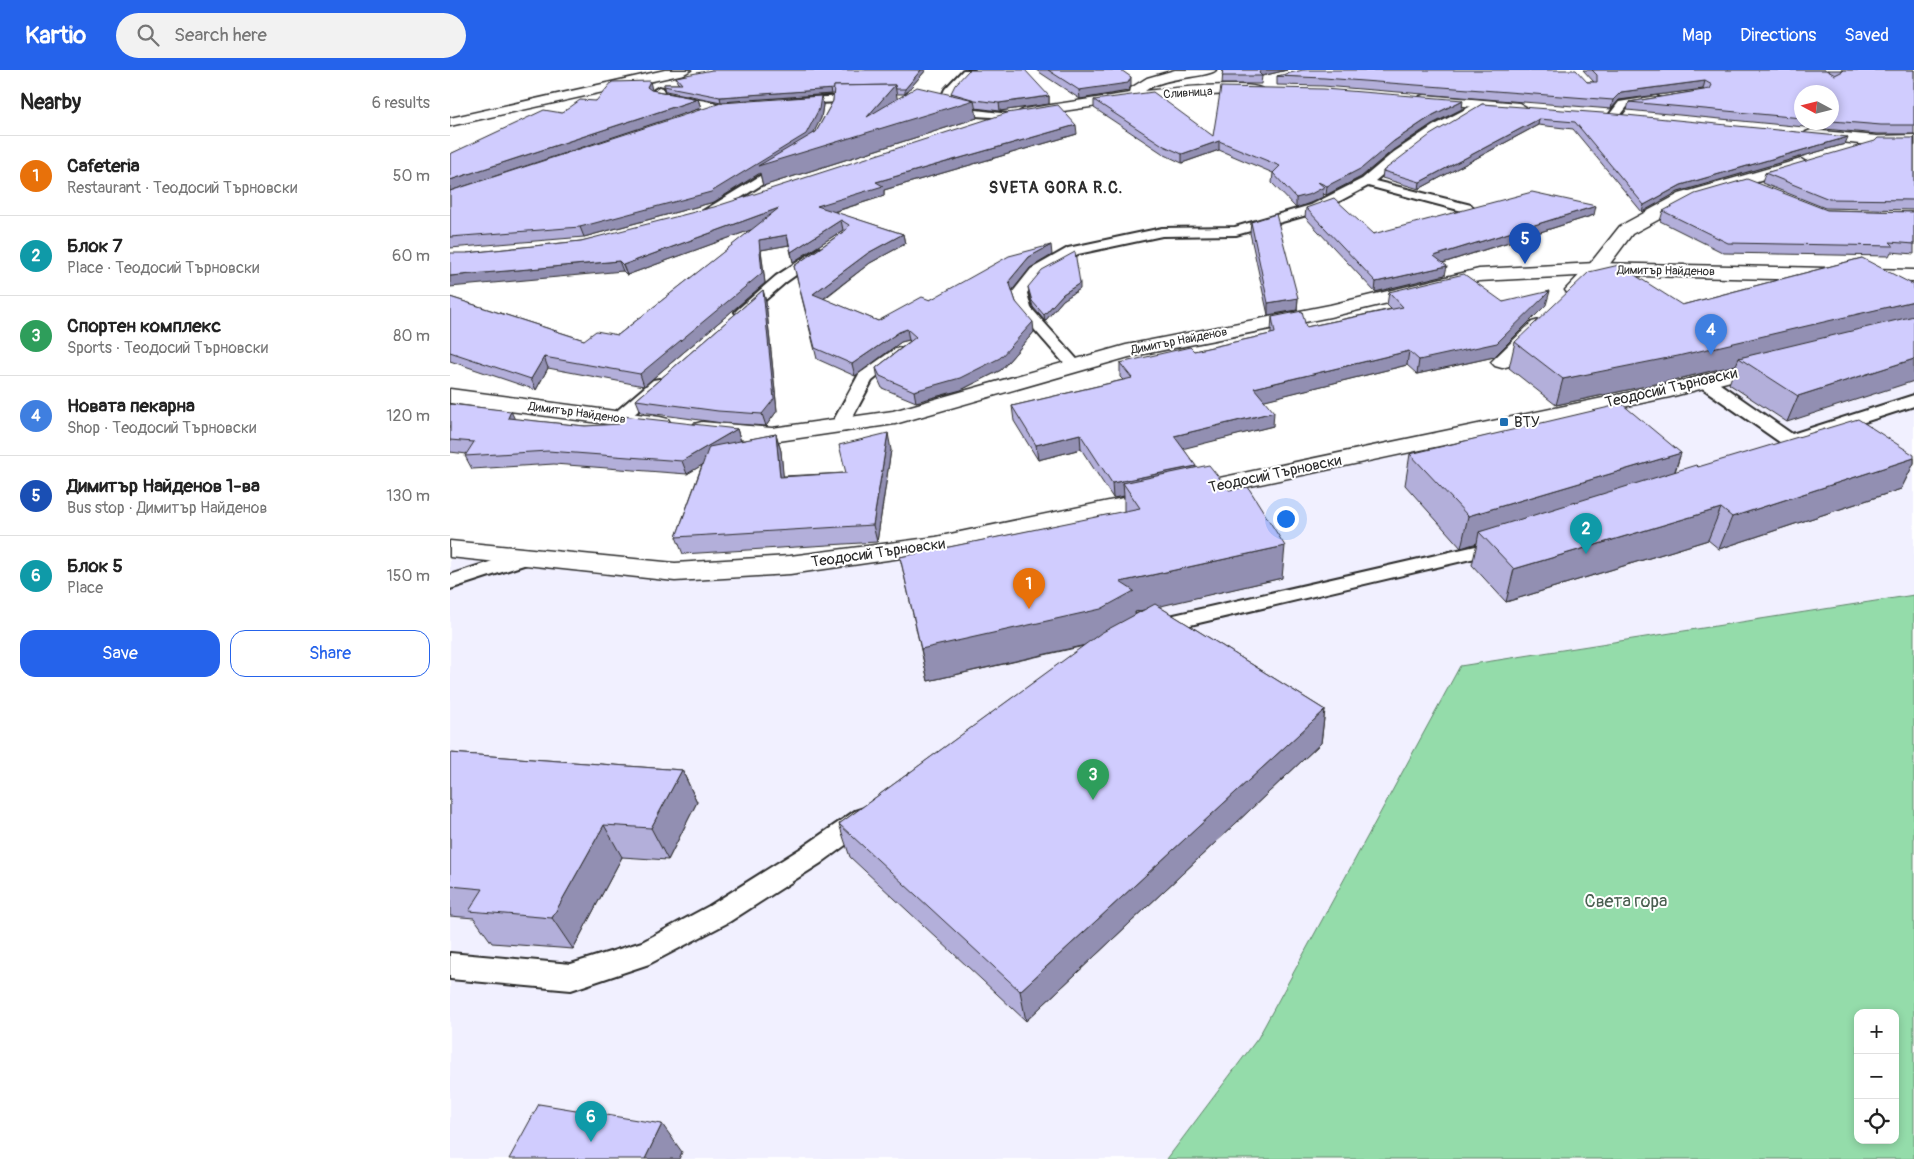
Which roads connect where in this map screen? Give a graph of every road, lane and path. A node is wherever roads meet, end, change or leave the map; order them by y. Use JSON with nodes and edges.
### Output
{"nodes":[{"id":1,"x":684,"y":70,"type":"edge"},
{"id":2,"x":969,"y":70,"type":"edge"},
{"id":3,"x":1209,"y":70,"type":"edge"},
{"id":4,"x":1137,"y":72,"type":"dead end"},
{"id":5,"x":1160,"y":78,"type":"junction"},
{"id":6,"x":1270,"y":86,"type":"edge"},
{"id":7,"x":659,"y":90,"type":"edge"},
{"id":8,"x":1130,"y":97,"type":"junction"},
{"id":9,"x":1668,"y":97,"type":"edge"},
{"id":10,"x":1412,"y":98,"type":"edge"},
{"id":11,"x":831,"y":99,"type":"junction"},
{"id":12,"x":870,"y":99,"type":"edge"},
{"id":13,"x":786,"y":101,"type":"edge"},
{"id":14,"x":1481,"y":104,"type":"junction"},
{"id":15,"x":1539,"y":109,"type":"edge"},
{"id":16,"x":830,"y":112,"type":"edge"},
{"id":17,"x":1596,"y":114,"type":"edge"},
{"id":18,"x":1615,"y":115,"type":"junction"},
{"id":19,"x":695,"y":116,"type":"edge"},
{"id":20,"x":1005,"y":116,"type":"junction"},
{"id":21,"x":1635,"y":117,"type":"edge"},
{"id":22,"x":450,"y":122,"type":"edge"},
{"id":23,"x":967,"y":129,"type":"edge"},
{"id":24,"x":1799,"y":134,"type":"edge"},
{"id":25,"x":1914,"y":140,"type":"edge"},
{"id":26,"x":1877,"y":141,"type":"junction"},
{"id":27,"x":1833,"y":155,"type":"edge"},
{"id":28,"x":798,"y":157,"type":"edge"},
{"id":29,"x":1815,"y":160,"type":"edge"},
{"id":30,"x":1366,"y":182,"type":"junction"},
{"id":31,"x":1742,"y":182,"type":"junction"},
{"id":32,"x":1760,"y":188,"type":"edge"},
{"id":33,"x":767,"y":192,"type":"edge"},
{"id":34,"x":1466,"y":208,"type":"edge"},
{"id":35,"x":710,"y":211,"type":"junction"},
{"id":36,"x":692,"y":216,"type":"edge"},
{"id":37,"x":834,"y":241,"type":"edge"},
{"id":38,"x":1596,"y":269,"type":"junction"},
{"id":39,"x":1914,"y":276,"type":"edge"},
{"id":40,"x":729,"y":324,"type":"edge"},
{"id":41,"x":908,"y":347,"type":"edge"},
{"id":42,"x":1792,"y":359,"type":"edge"},
{"id":43,"x":1502,"y":362,"type":"dead end"},
{"id":44,"x":1075,"y":366,"type":"junction"},
{"id":45,"x":670,"y":375,"type":"edge"},
{"id":46,"x":1704,"y":381,"type":"junction"},
{"id":47,"x":450,"y":396,"type":"edge"},
{"id":48,"x":1914,"y":400,"type":"edge"},
{"id":49,"x":618,"y":419,"type":"junction"},
{"id":50,"x":839,"y":426,"type":"junction"},
{"id":51,"x":1790,"y":441,"type":"junction"},
{"id":52,"x":1769,"y":456,"type":"edge"},
{"id":53,"x":1524,"y":539,"type":"edge"},
{"id":54,"x":450,"y":549,"type":"edge"},
{"id":55,"x":523,"y":558,"type":"junction"},
{"id":56,"x":450,"y":582,"type":"edge"},
{"id":57,"x":1133,"y":637,"type":"edge"},
{"id":58,"x":883,"y":806,"type":"edge"},
{"id":59,"x":450,"y":966,"type":"edge"}],
"edges":[{"from":1,"to":22,"type":"street"},
{"from":2,"to":20,"type":"lane"},
{"from":3,"to":5,"type":"street"},
{"from":4,"to":5,"type":"street"},
{"from":5,"to":8,"type":"street"},
{"from":6,"to":8,"type":"street","name":"Сливница"},
{"from":7,"to":19,"type":"lane"},
{"from":8,"to":20,"type":"street","name":"Сливница"},
{"from":9,"to":18,"type":"lane"},
{"from":10,"to":14,"type":"street"},
{"from":11,"to":12,"type":"lane"},
{"from":11,"to":13,"type":"lane"},
{"from":11,"to":16,"type":"lane"},
{"from":14,"to":15,"type":"street"},
{"from":14,"to":30,"type":"lane"},
{"from":17,"to":18,"type":"street"},
{"from":18,"to":21,"type":"street"},
{"from":20,"to":23,"type":"street","name":"Сливница"},
{"from":24,"to":26,"type":"street"},
{"from":25,"to":26,"type":"street"},
{"from":26,"to":27,"type":"street"},
{"from":28,"to":35,"type":"lane"},
{"from":29,"to":31,"type":"street"},
{"from":30,"to":34,"type":"lane"},
{"from":30,"to":44,"type":"lane"},
{"from":31,"to":32,"type":"lane"},
{"from":31,"to":38,"type":"street"},
{"from":33,"to":35,"type":"street"},
{"from":35,"to":36,"type":"street"},
{"from":37,"to":40,"type":"lane"},
{"from":38,"to":39,"type":"street","name":"Димитър Найденов"},
{"from":38,"to":43,"type":"street"},
{"from":38,"to":44,"type":"street","name":"Димитър Найденов"},
{"from":41,"to":50,"type":"lane"},
{"from":42,"to":46,"type":"street","name":"Теодосий Търновски"},
{"from":44,"to":50,"type":"street","name":"Димитър Найденов"},
{"from":45,"to":49,"type":"lane"},
{"from":46,"to":51,"type":"lane"},
{"from":46,"to":55,"type":"street","name":"Теодосий Търновски"},
{"from":47,"to":49,"type":"street","name":"Димитър Найденов"},
{"from":48,"to":51,"type":"lane"},
{"from":49,"to":50,"type":"street","name":"Димитър Найденов"},
{"from":51,"to":52,"type":"lane"},
{"from":53,"to":57,"type":"lane"},
{"from":54,"to":55,"type":"street","name":"Теодосий Търновски"},
{"from":55,"to":56,"type":"lane"},
{"from":58,"to":59,"type":"lane"}]}
